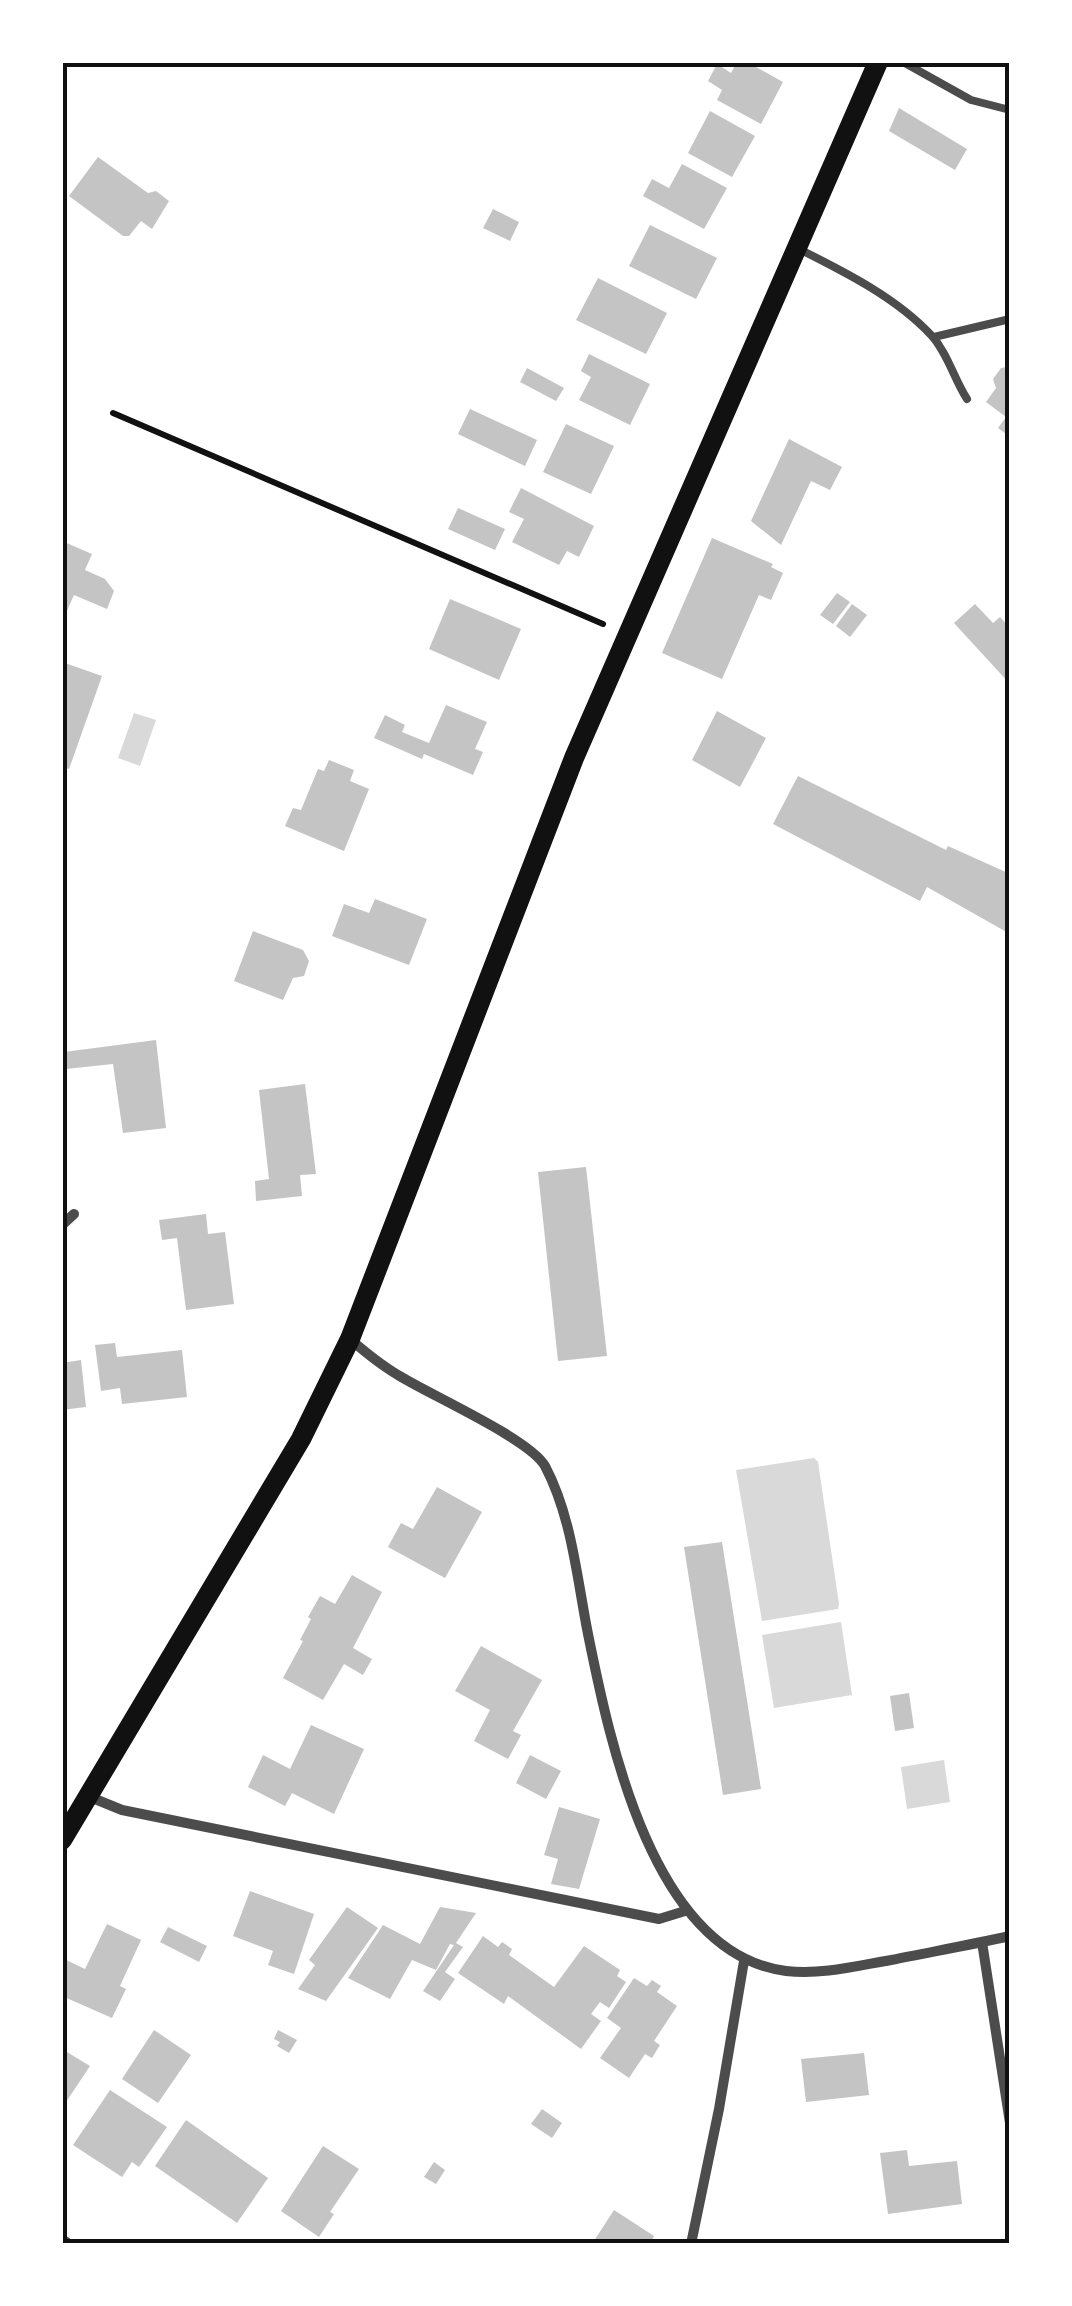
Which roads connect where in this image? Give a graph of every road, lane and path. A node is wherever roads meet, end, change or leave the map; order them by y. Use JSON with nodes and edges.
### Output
{"nodes":[{"id":1,"x":878,"y":62,"type":"edge"},
{"id":2,"x":903,"y":62,"type":"edge"},
{"id":3,"x":1010,"y":110,"type":"edge"},
{"id":4,"x":799,"y":249,"type":"junction"},
{"id":5,"x":1010,"y":320,"type":"edge"},
{"id":6,"x":934,"y":338,"type":"junction"},
{"id":7,"x":967,"y":399,"type":"dead end"},
{"id":8,"x":113,"y":413,"type":"dead end"},
{"id":9,"x":628,"y":634,"type":"junction"},
{"id":10,"x":74,"y":1214,"type":"dead end"},
{"id":11,"x":62,"y":1225,"type":"edge"},
{"id":12,"x":350,"y":1339,"type":"junction"},
{"id":13,"x":90,"y":1797,"type":"junction"},
{"id":14,"x":62,"y":1840,"type":"edge"},
{"id":15,"x":686,"y":1911,"type":"junction"},
{"id":16,"x":1010,"y":1936,"type":"edge"},
{"id":17,"x":982,"y":1942,"type":"junction"},
{"id":18,"x":744,"y":1961,"type":"junction"},
{"id":19,"x":1010,"y":2123,"type":"edge"},
{"id":20,"x":62,"y":2239,"type":"edge"},
{"id":21,"x":69,"y":2244,"type":"edge"},
{"id":22,"x":691,"y":2244,"type":"edge"}],
"edges":[{"from":1,"to":4,"type":"main road"},
{"from":2,"to":3,"type":"lane"},
{"from":4,"to":6,"type":"lane"},
{"from":4,"to":9,"type":"main road"},
{"from":5,"to":6,"type":"lane"},
{"from":6,"to":7,"type":"lane"},
{"from":8,"to":9,"type":"path"},
{"from":9,"to":12,"type":"main road"},
{"from":10,"to":11,"type":"street"},
{"from":12,"to":13,"type":"main road"},
{"from":12,"to":15,"type":"street"},
{"from":13,"to":14,"type":"main road"},
{"from":13,"to":15,"type":"street"},
{"from":15,"to":18,"type":"street"},
{"from":16,"to":17,"type":"street"},
{"from":17,"to":18,"type":"street"},
{"from":17,"to":19,"type":"street"},
{"from":18,"to":22,"type":"street"},
{"from":20,"to":21,"type":"street"}]}
